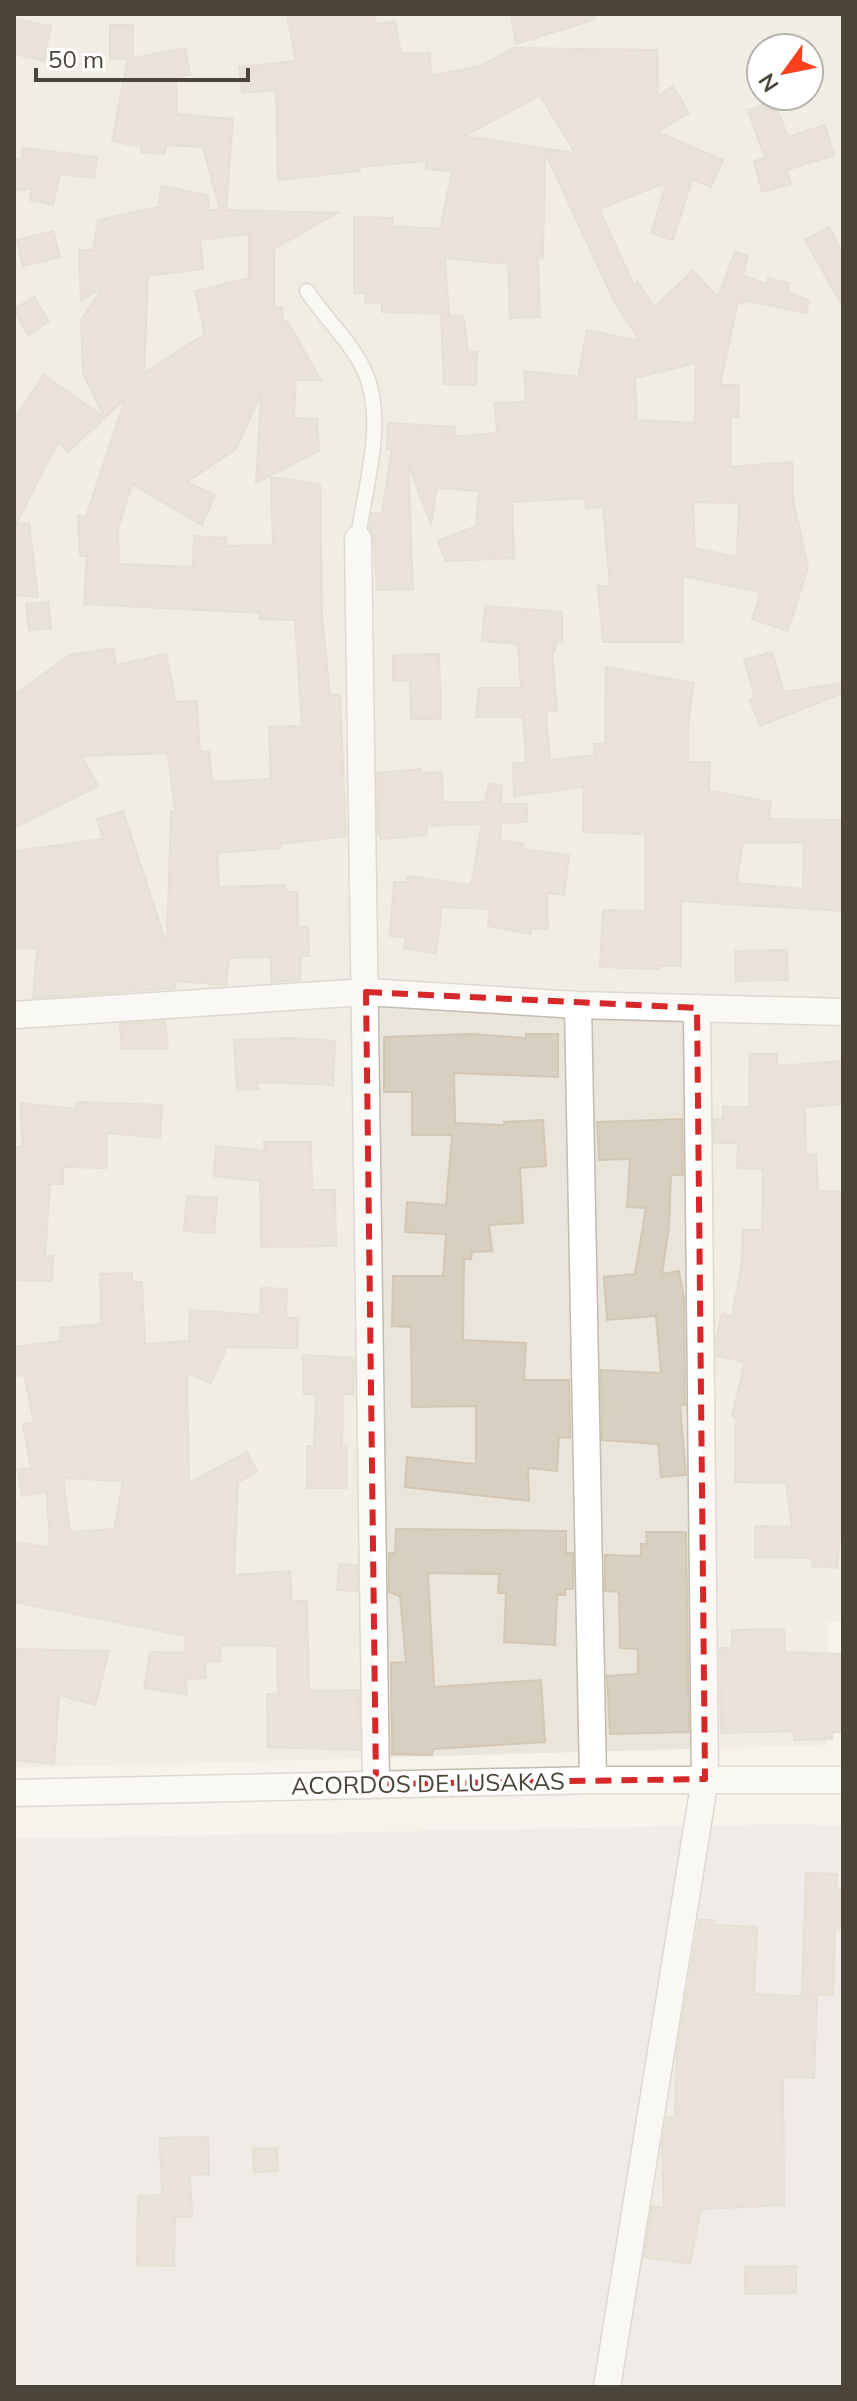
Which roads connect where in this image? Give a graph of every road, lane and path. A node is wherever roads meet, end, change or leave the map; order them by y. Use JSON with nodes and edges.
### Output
{"nodes":[{"id":1,"x":307,"y":291,"type":"dead end"},
{"id":2,"x":358,"y":539,"type":"joint"},
{"id":3,"x":366,"y":992,"type":"junction"},
{"id":4,"x":578,"y":1005,"type":"junction"},
{"id":5,"x":697,"y":1008,"type":"junction"},
{"id":6,"x":843,"y":1012,"type":"edge"},
{"id":7,"x":14,"y":1015,"type":"edge"},
{"id":8,"x":705,"y":1779,"type":"junction"},
{"id":9,"x":593,"y":1780,"type":"junction"},
{"id":10,"x":843,"y":1780,"type":"edge"},
{"id":11,"x":376,"y":1784,"type":"junction"},
{"id":12,"x":14,"y":1793,"type":"edge"},
{"id":13,"x":607,"y":2387,"type":"edge"}],
"edges":[{"from":1,"to":2,"type":"lane"},
{"from":2,"to":3,"type":"street"},
{"from":3,"to":4,"type":"street"},
{"from":3,"to":7,"type":"street"},
{"from":3,"to":11,"type":"street"},
{"from":4,"to":5,"type":"street"},
{"from":4,"to":9,"type":"street"},
{"from":5,"to":6,"type":"street"},
{"from":5,"to":8,"type":"street"},
{"from":8,"to":9,"type":"street","name":"ACORDOS DE LUSAKAS"},
{"from":8,"to":10,"type":"street","name":"ACORDOS DE LUSAKAS"},
{"from":8,"to":13,"type":"street"},
{"from":9,"to":11,"type":"street","name":"ACORDOS DE LUSAKAS"},
{"from":11,"to":12,"type":"street","name":"ACORDOS DE LUSAKAS"}]}
